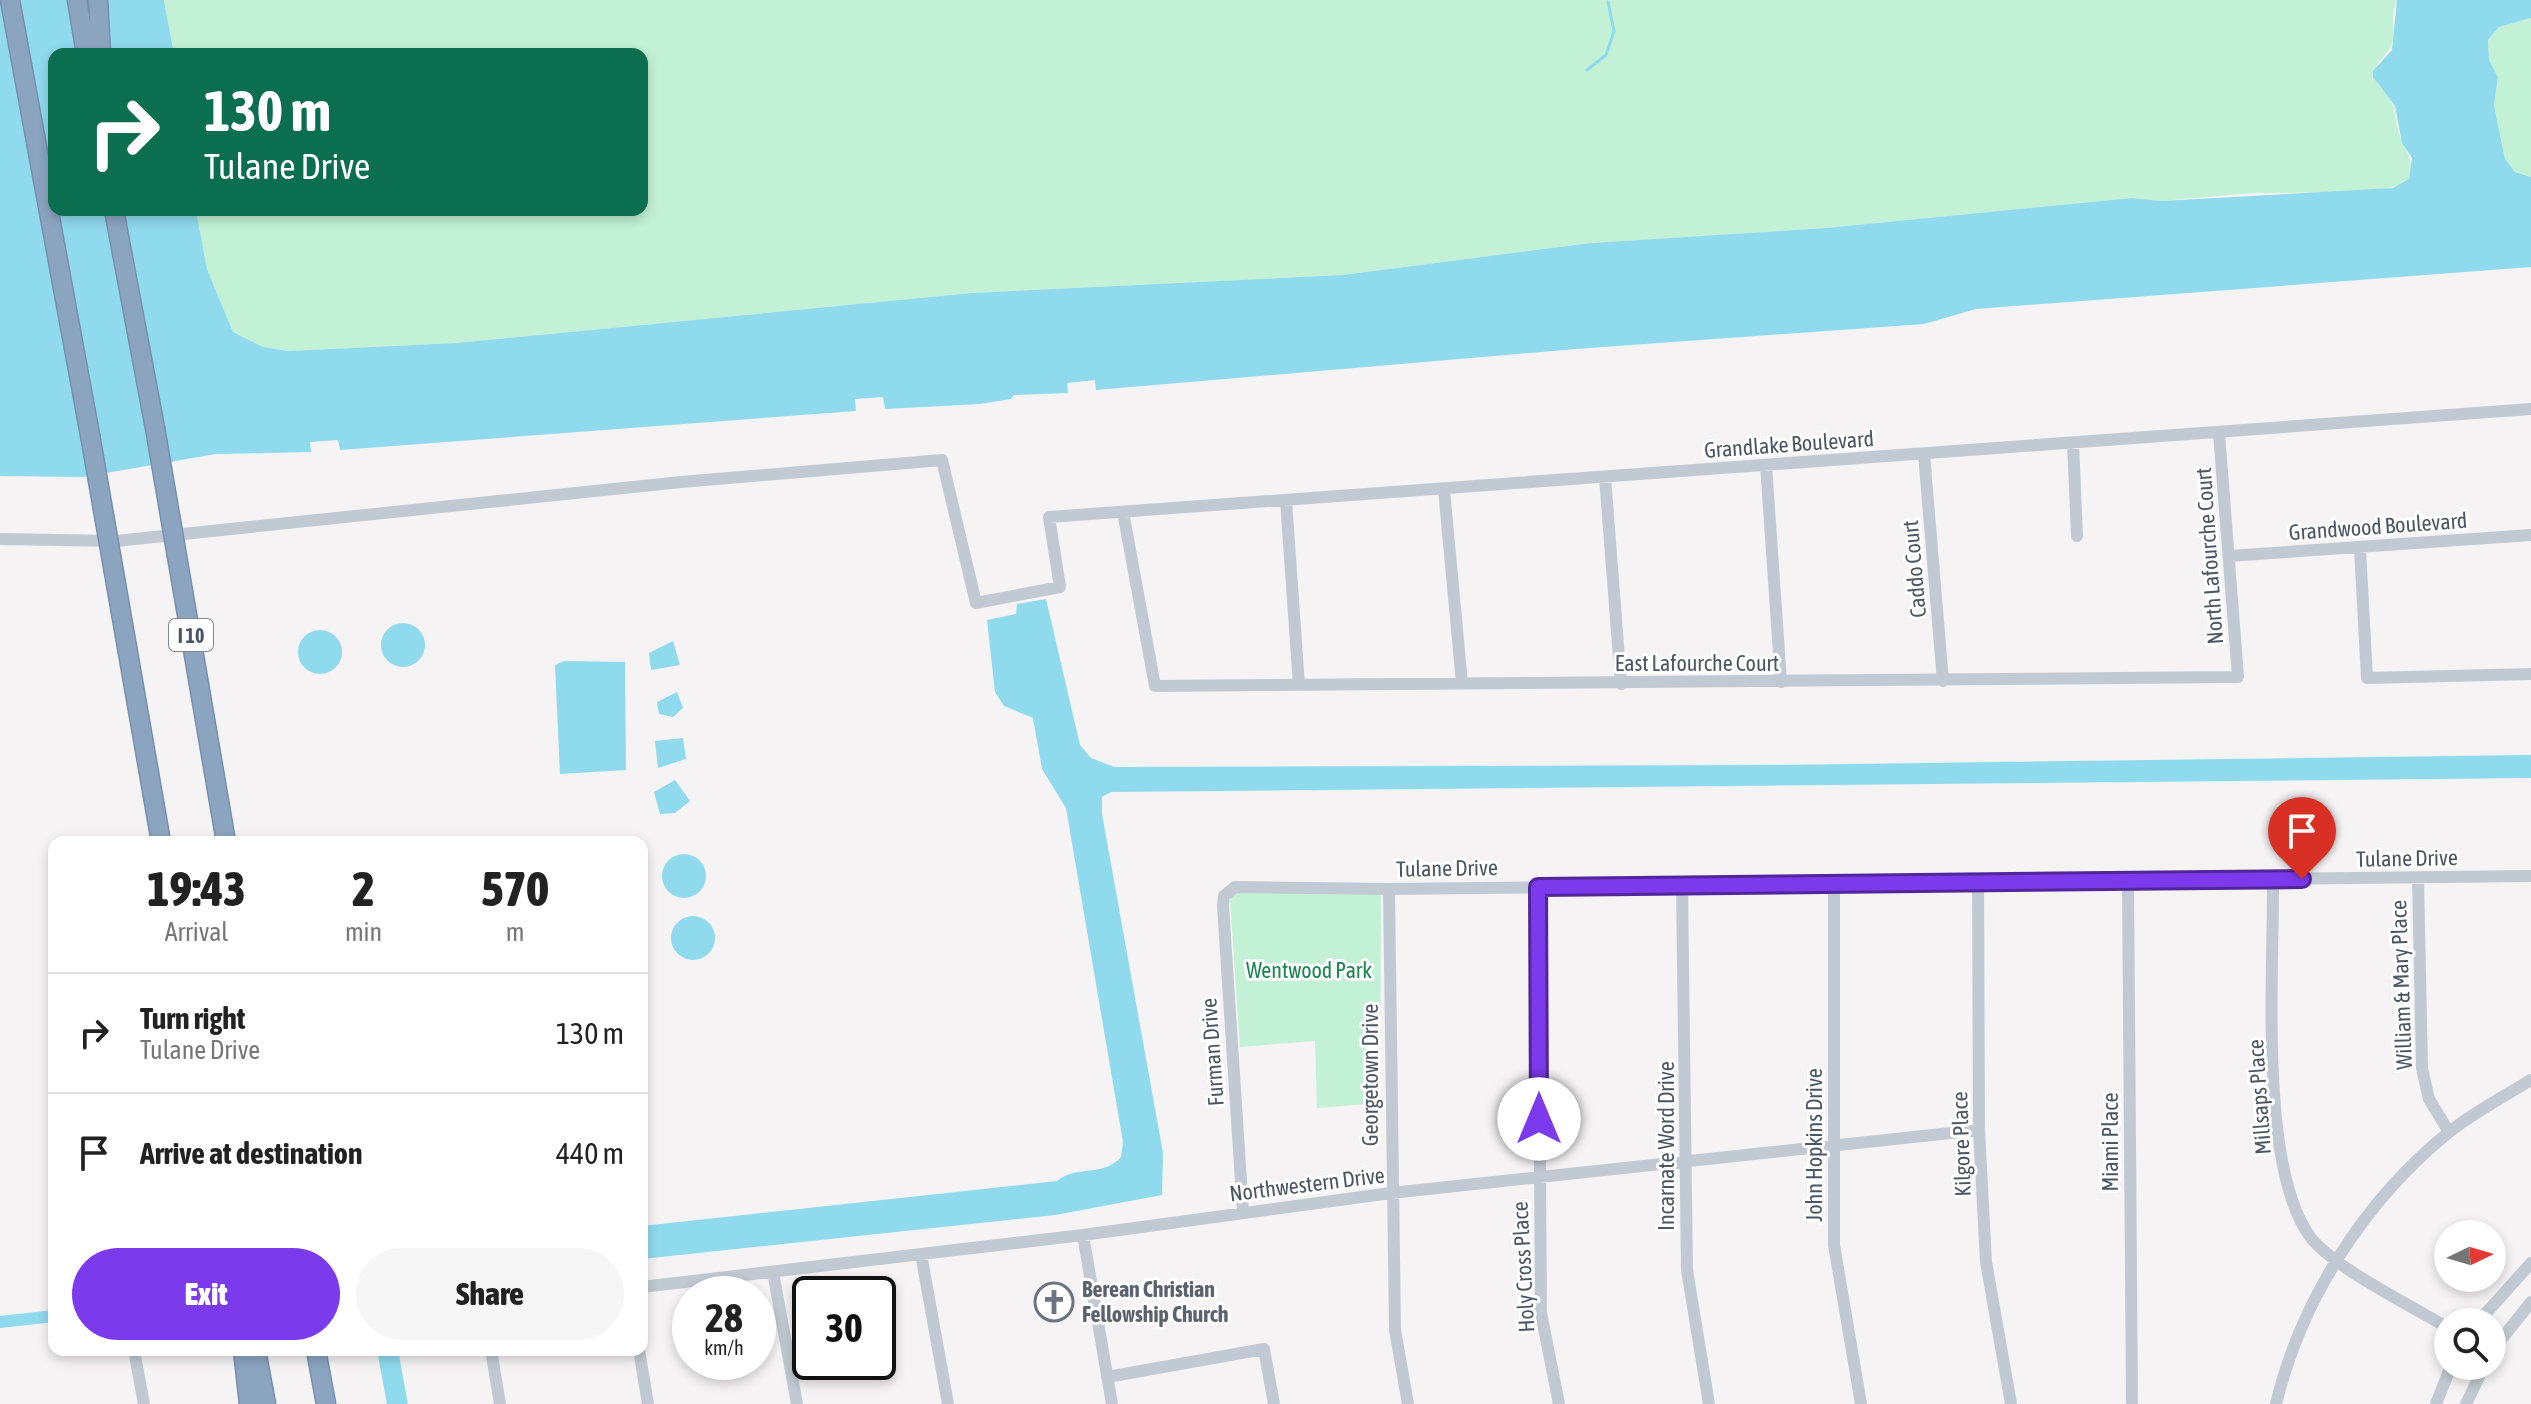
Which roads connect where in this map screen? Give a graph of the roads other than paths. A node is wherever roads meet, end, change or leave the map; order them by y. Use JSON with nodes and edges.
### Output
{"nodes":[{"id":1,"x":10,"y":0,"type":"edge"},
{"id":2,"x":77,"y":0,"type":"edge"},
{"id":3,"x":98,"y":0,"type":"edge"},
{"id":4,"x":85,"y":48,"type":"edge"},
{"id":5,"x":101,"y":48,"type":"edge"},
{"id":6,"x":48,"y":212,"type":"edge"},
{"id":7,"x":49,"y":216,"type":"edge"},
{"id":8,"x":115,"y":216,"type":"edge"},
{"id":9,"x":2531,"y":409,"type":"edge"},
{"id":10,"x":2219,"y":433,"type":"junction"},
{"id":11,"x":2073,"y":443,"type":"junction"},
{"id":12,"x":1924,"y":454,"type":"junction"},
{"id":13,"x":1766,"y":465,"type":"junction"},
{"id":14,"x":1605,"y":477,"type":"junction"},
{"id":15,"x":1444,"y":490,"type":"junction"},
{"id":16,"x":1286,"y":501,"type":"junction"},
{"id":17,"x":1123,"y":512,"type":"junction"},
{"id":18,"x":2531,"y":535,"type":"edge"},
{"id":19,"x":2077,"y":536,"type":"dead end"},
{"id":20,"x":0,"y":539,"type":"edge"},
{"id":21,"x":2360,"y":549,"type":"junction"},
{"id":22,"x":2229,"y":556,"type":"junction"},
{"id":23,"x":2531,"y":674,"type":"edge"},
{"id":24,"x":2238,"y":677,"type":"joint"},
{"id":25,"x":1943,"y":681,"type":"junction"},
{"id":26,"x":1781,"y":682,"type":"junction"},
{"id":27,"x":1462,"y":683,"type":"junction"},
{"id":28,"x":1621,"y":684,"type":"junction"},
{"id":29,"x":1299,"y":685,"type":"junction"},
{"id":30,"x":160,"y":836,"type":"edge"},
{"id":31,"x":225,"y":836,"type":"edge"},
{"id":32,"x":2531,"y":876,"type":"edge"},
{"id":33,"x":2418,"y":878,"type":"junction"},
{"id":34,"x":2273,"y":879,"type":"junction"},
{"id":35,"x":1978,"y":881,"type":"junction"},
{"id":36,"x":2128,"y":881,"type":"junction"},
{"id":37,"x":1834,"y":885,"type":"junction"},
{"id":38,"x":1682,"y":886,"type":"junction"},
{"id":39,"x":1538,"y":887,"type":"junction"},
{"id":40,"x":1389,"y":889,"type":"junction"},
{"id":41,"x":1228,"y":890,"type":"joint"},
{"id":42,"x":2531,"y":1080,"type":"edge"},
{"id":43,"x":1979,"y":1130,"type":"junction"},
{"id":44,"x":2449,"y":1132,"type":"junction"},
{"id":45,"x":1834,"y":1146,"type":"junction"},
{"id":46,"x":1688,"y":1160,"type":"junction"},
{"id":47,"x":1539,"y":1177,"type":"junction"},
{"id":48,"x":1391,"y":1193,"type":"junction"},
{"id":49,"x":1243,"y":1212,"type":"junction"},
{"id":50,"x":1083,"y":1235,"type":"junction"},
{"id":51,"x":921,"y":1254,"type":"junction"},
{"id":52,"x":2337,"y":1261,"type":"junction"},
{"id":53,"x":2531,"y":1263,"type":"edge"},
{"id":54,"x":773,"y":1272,"type":"junction"},
{"id":55,"x":648,"y":1286,"type":"edge"},
{"id":56,"x":2531,"y":1302,"type":"edge"},
{"id":57,"x":2491,"y":1308,"type":"edge"},
{"id":58,"x":2434,"y":1320,"type":"edge"},
{"id":59,"x":2506,"y":1333,"type":"edge"},
{"id":60,"x":135,"y":1356,"type":"edge"},
{"id":61,"x":244,"y":1356,"type":"edge"},
{"id":62,"x":257,"y":1356,"type":"edge"},
{"id":63,"x":317,"y":1356,"type":"edge"},
{"id":64,"x":492,"y":1356,"type":"edge"},
{"id":65,"x":640,"y":1356,"type":"edge"},
{"id":66,"x":1107,"y":1377,"type":"junction"},
{"id":67,"x":2445,"y":1380,"type":"edge"},
{"id":68,"x":2477,"y":1380,"type":"edge"},
{"id":69,"x":144,"y":1404,"type":"edge"},
{"id":70,"x":249,"y":1404,"type":"edge"},
{"id":71,"x":266,"y":1404,"type":"edge"},
{"id":72,"x":326,"y":1404,"type":"edge"},
{"id":73,"x":500,"y":1404,"type":"edge"},
{"id":74,"x":648,"y":1404,"type":"edge"},
{"id":75,"x":797,"y":1404,"type":"edge"},
{"id":76,"x":948,"y":1404,"type":"edge"},
{"id":77,"x":1112,"y":1404,"type":"edge"},
{"id":78,"x":1274,"y":1404,"type":"edge"},
{"id":79,"x":1408,"y":1404,"type":"edge"},
{"id":80,"x":1559,"y":1404,"type":"edge"},
{"id":81,"x":1709,"y":1404,"type":"edge"},
{"id":82,"x":1861,"y":1404,"type":"edge"},
{"id":83,"x":2011,"y":1404,"type":"edge"},
{"id":84,"x":2132,"y":1404,"type":"edge"},
{"id":85,"x":2276,"y":1404,"type":"edge"},
{"id":86,"x":2436,"y":1404,"type":"edge"},
{"id":87,"x":2466,"y":1404,"type":"edge"}],
"edges":[{"from":1,"to":6,"type":"highway","bridge":true},
{"from":2,"to":4,"type":"highway"},
{"from":3,"to":5,"type":"highway"},
{"from":7,"to":30,"type":"highway","bridge":true},
{"from":8,"to":31,"type":"highway","number":"I 10","bridge":true},
{"from":9,"to":10,"type":"street","name":"Grandlake Boulevard"},
{"from":10,"to":11,"type":"street","name":"Grandlake Boulevard"},
{"from":10,"to":22,"type":"street","name":"North Lafourche Court"},
{"from":11,"to":12,"type":"street","name":"Grandlake Boulevard"},
{"from":11,"to":19,"type":"street"},
{"from":12,"to":13,"type":"street","name":"Grandlake Boulevard"},
{"from":12,"to":25,"type":"street","name":"Caddo Court"},
{"from":13,"to":14,"type":"street","name":"Grandlake Boulevard"},
{"from":13,"to":26,"type":"street"},
{"from":14,"to":15,"type":"street","name":"Grandlake Boulevard"},
{"from":14,"to":28,"type":"street"},
{"from":15,"to":16,"type":"street","name":"Grandlake Boulevard"},
{"from":15,"to":27,"type":"street"},
{"from":16,"to":17,"type":"street","name":"Grandlake Boulevard"},
{"from":16,"to":29,"type":"street"},
{"from":17,"to":20,"type":"street","name":"Grandlake Boulevard"},
{"from":17,"to":29,"type":"street","name":"East Lafourche Court"},
{"from":18,"to":21,"type":"street","name":"Grandwood Boulevard"},
{"from":21,"to":22,"type":"street","name":"Grandwood Boulevard"},
{"from":21,"to":23,"type":"street"},
{"from":22,"to":24,"type":"street","name":"North Lafourche Court"},
{"from":24,"to":25,"type":"street","name":"East Lafourche Court"},
{"from":25,"to":26,"type":"street","name":"East Lafourche Court"},
{"from":26,"to":28,"type":"street","name":"East Lafourche Court"},
{"from":27,"to":28,"type":"street","name":"East Lafourche Court"},
{"from":27,"to":29,"type":"street","name":"East Lafourche Court"},
{"from":32,"to":33,"type":"street","name":"Tulane Drive"},
{"from":33,"to":34,"type":"street","name":"Tulane Drive"},
{"from":33,"to":44,"type":"street","name":"William & Mary Place"},
{"from":34,"to":36,"type":"street","name":"Tulane Drive"},
{"from":34,"to":52,"type":"street","name":"Millsaps Place"},
{"from":35,"to":36,"type":"street","name":"Tulane Drive"},
{"from":35,"to":37,"type":"street","name":"Tulane Drive"},
{"from":35,"to":43,"type":"street","name":"Kilgore Place"},
{"from":36,"to":84,"type":"street","name":"Miami Place"},
{"from":37,"to":38,"type":"street","name":"Tulane Drive"},
{"from":37,"to":45,"type":"street","name":"John Hopkins Drive"},
{"from":38,"to":39,"type":"street","name":"Tulane Drive"},
{"from":38,"to":46,"type":"street","name":"Incarnate Word Drive"},
{"from":39,"to":40,"type":"street","name":"Tulane Drive"},
{"from":39,"to":47,"type":"street","name":"Holy Cross Place"},
{"from":40,"to":41,"type":"street","name":"Tulane Drive"},
{"from":40,"to":48,"type":"street","name":"Georgetown Drive"},
{"from":41,"to":49,"type":"street","name":"Furman Drive"},
{"from":42,"to":44,"type":"street"},
{"from":43,"to":45,"type":"street","name":"Northwestern Drive"},
{"from":43,"to":83,"type":"street","name":"Kilgore Place"},
{"from":44,"to":52,"type":"street"},
{"from":45,"to":46,"type":"street","name":"Northwestern Drive"},
{"from":45,"to":82,"type":"street","name":"John Hopkins Drive"},
{"from":46,"to":47,"type":"street","name":"Northwestern Drive"},
{"from":46,"to":81,"type":"street","name":"Incarnate Word Drive"},
{"from":47,"to":48,"type":"street","name":"Northwestern Drive"},
{"from":47,"to":80,"type":"street","name":"Holy Cross Place"},
{"from":48,"to":49,"type":"street","name":"Northwestern Drive"},
{"from":48,"to":79,"type":"street","name":"Georgetown Drive"},
{"from":49,"to":50,"type":"street","name":"Northwestern Drive"},
{"from":50,"to":51,"type":"street","name":"Northwestern Drive"},
{"from":50,"to":66,"type":"street"},
{"from":51,"to":54,"type":"street","name":"Northwestern Drive"},
{"from":51,"to":76,"type":"street"},
{"from":52,"to":58,"type":"street","name":"Millsaps Place"},
{"from":52,"to":85,"type":"street"},
{"from":53,"to":57,"type":"street"},
{"from":54,"to":55,"type":"street","name":"Northwestern Drive"},
{"from":54,"to":75,"type":"street"},
{"from":56,"to":59,"type":"street"},
{"from":60,"to":69,"type":"street"},
{"from":61,"to":70,"type":"highway"},
{"from":62,"to":71,"type":"highway"},
{"from":63,"to":72,"type":"highway"},
{"from":64,"to":73,"type":"street"},
{"from":65,"to":74,"type":"street"},
{"from":66,"to":77,"type":"street"},
{"from":66,"to":78,"type":"street"},
{"from":67,"to":86,"type":"street"},
{"from":68,"to":87,"type":"street"}]}
